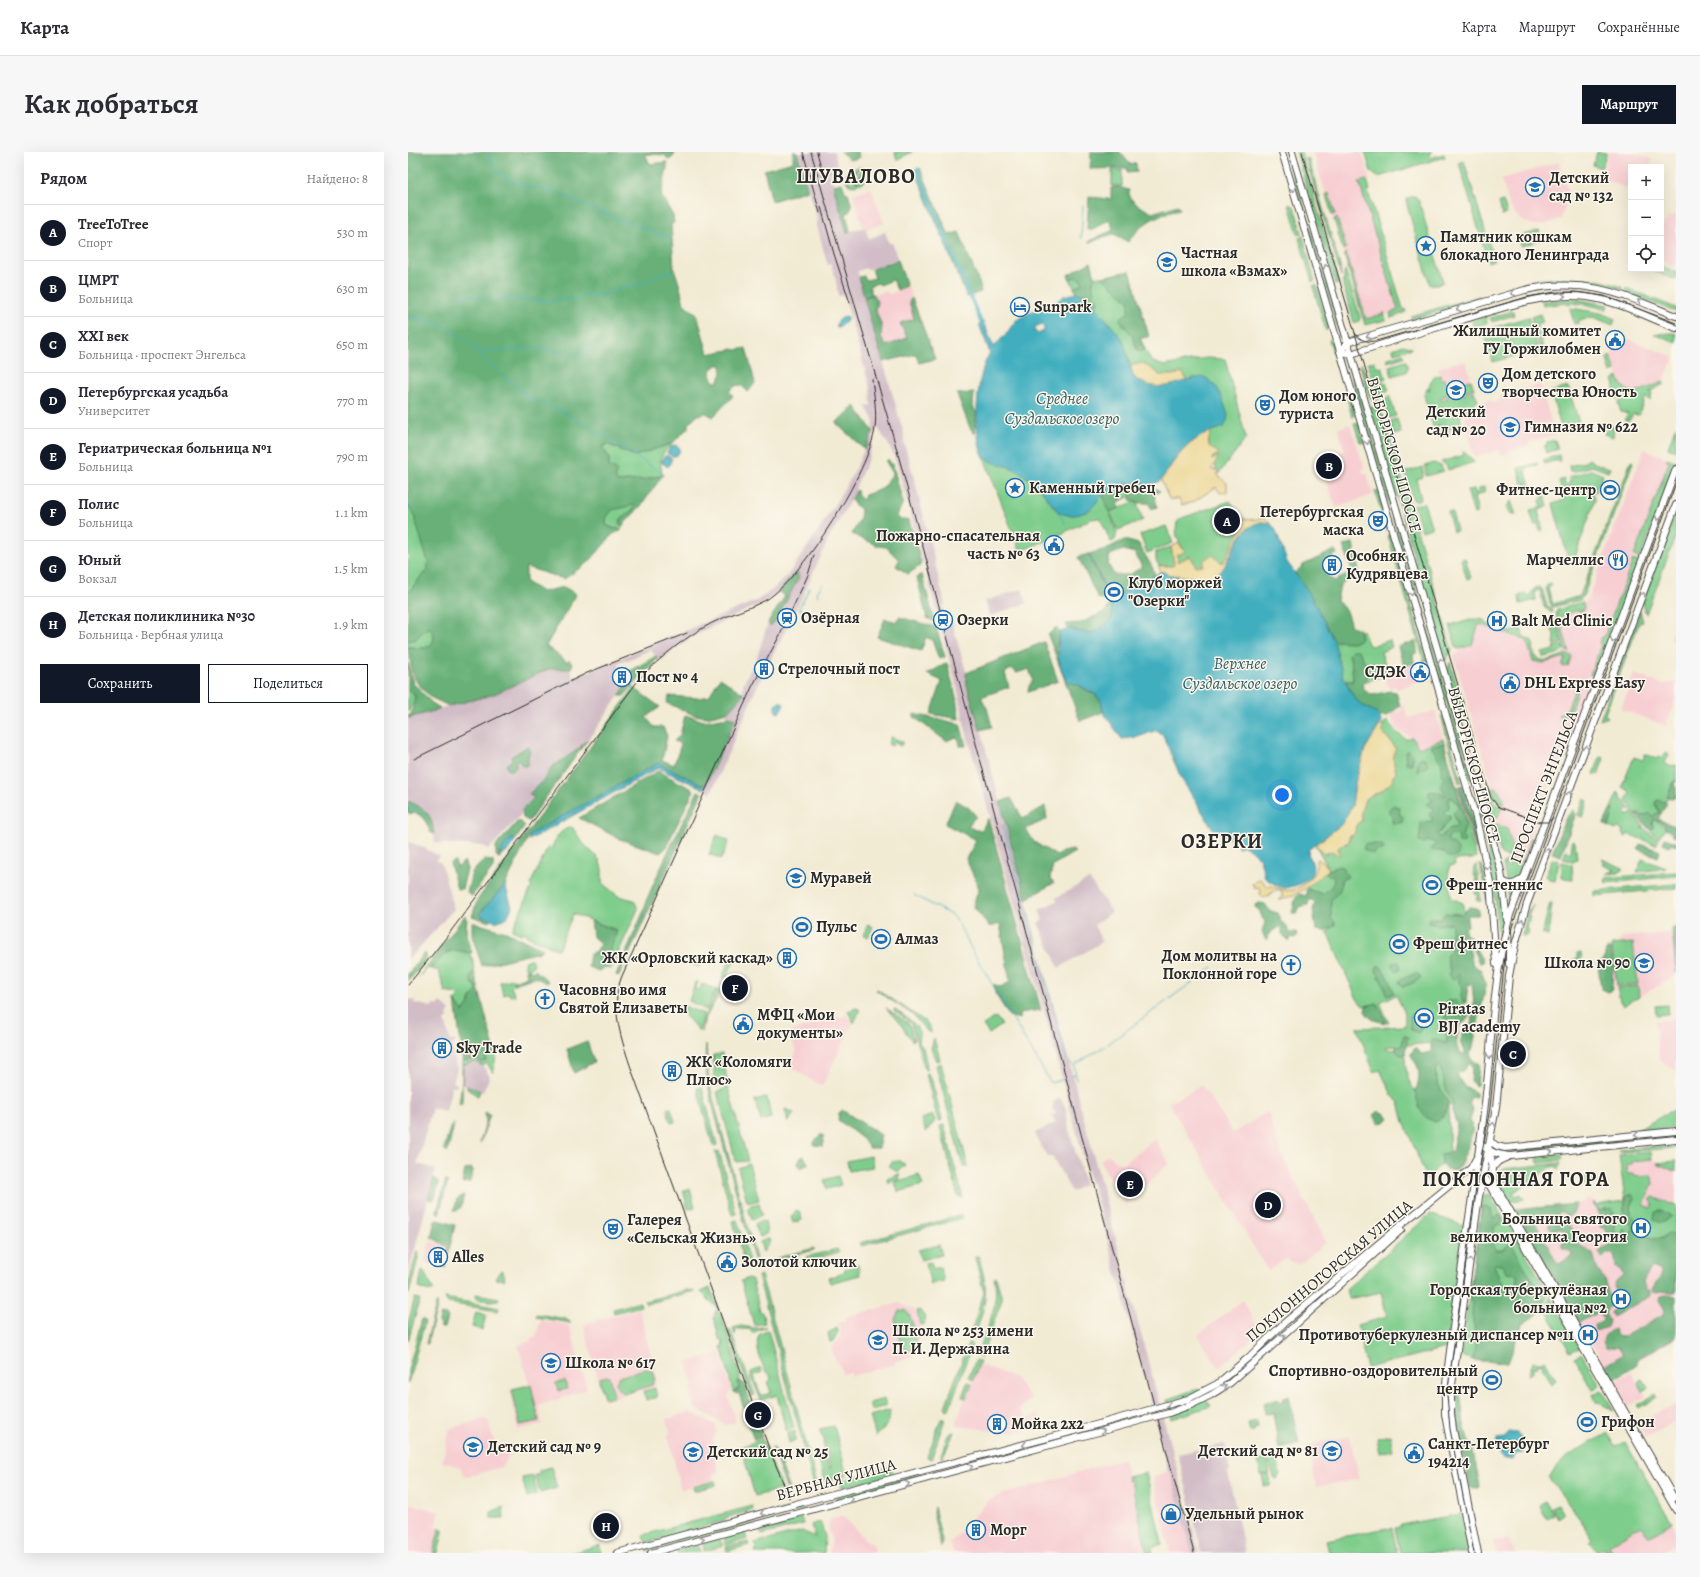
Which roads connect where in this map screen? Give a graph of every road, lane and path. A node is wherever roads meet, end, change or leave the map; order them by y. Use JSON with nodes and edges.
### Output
{"nodes":[{"id":1,"x":1282,"y":152,"type":"edge"},
{"id":2,"x":1292,"y":152,"type":"edge"},
{"id":3,"x":1676,"y":316,"type":"edge"},
{"id":4,"x":1676,"y":328,"type":"edge"},
{"id":5,"x":1348,"y":342,"type":"junction"},
{"id":6,"x":1340,"y":351,"type":"junction"},
{"id":7,"x":1351,"y":354,"type":"junction"},
{"id":8,"x":1676,"y":469,"type":"edge"},
{"id":9,"x":1676,"y":505,"type":"edge"},
{"id":10,"x":1479,"y":790,"type":"junction"},
{"id":11,"x":1469,"y":793,"type":"junction"},
{"id":12,"x":1552,"y":803,"type":"junction"},
{"id":13,"x":1561,"y":815,"type":"junction"},
{"id":14,"x":1524,"y":877,"type":"junction"},
{"id":15,"x":1502,"y":880,"type":"junction"},
{"id":16,"x":1507,"y":925,"type":"junction"},
{"id":17,"x":1497,"y":975,"type":"junction"},
{"id":18,"x":1509,"y":976,"type":"junction"},
{"id":19,"x":1676,"y":1131,"type":"edge"},
{"id":20,"x":1676,"y":1139,"type":"edge"},
{"id":21,"x":1491,"y":1142,"type":"junction"},
{"id":22,"x":1480,"y":1143,"type":"junction"},
{"id":23,"x":1489,"y":1150,"type":"junction"},
{"id":24,"x":1511,"y":1156,"type":"junction"},
{"id":25,"x":1477,"y":1157,"type":"junction"},
{"id":26,"x":1492,"y":1173,"type":"junction"},
{"id":27,"x":1484,"y":1175,"type":"junction"},
{"id":28,"x":1474,"y":1182,"type":"junction"},
{"id":29,"x":1494,"y":1191,"type":"junction"},
{"id":30,"x":1479,"y":1197,"type":"junction"},
{"id":31,"x":1452,"y":1340,"type":"junction"},
{"id":32,"x":1458,"y":1341,"type":"junction"},
{"id":33,"x":1064,"y":1438,"type":"junction"},
{"id":34,"x":1676,"y":1502,"type":"edge"},
{"id":35,"x":1676,"y":1510,"type":"edge"},
{"id":36,"x":617,"y":1553,"type":"edge"},
{"id":37,"x":651,"y":1553,"type":"edge"},
{"id":38,"x":1472,"y":1553,"type":"edge"},
{"id":39,"x":1478,"y":1553,"type":"edge"}],
"edges":[{"from":1,"to":6,"type":"main road","name":"ВЫБОРГСКОЕ ШОССЕ","one_way":true},
{"from":5,"to":2,"type":"main road","name":"ВЫБОРГСКОЕ ШОССЕ","one_way":true},
{"from":3,"to":5,"type":"main road","one_way":true},
{"from":7,"to":4,"type":"main road","one_way":true},
{"from":5,"to":6,"type":"main road"},
{"from":5,"to":7,"type":"main road","name":"ВЫБОРГСКОЕ ШОССЕ"},
{"from":6,"to":7,"type":"main road"},
{"from":6,"to":11,"type":"main road","name":"ВЫБОРГСКОЕ ШОССЕ","one_way":true},
{"from":10,"to":7,"type":"main road","name":"ВЫБОРГСКОЕ ШОССЕ","one_way":true},
{"from":8,"to":12,"type":"main road","name":"ПРОСПЕКТ ЭНГЕЛЬСА","one_way":true},
{"from":13,"to":9,"type":"main road","name":"ПРОСПЕКТ ЭНГЕЛЬСА","one_way":true},
{"from":10,"to":11,"type":"main road"},
{"from":10,"to":15,"type":"main road","name":"ВЫБОРГСКОЕ ШОССЕ"},
{"from":11,"to":17,"type":"main road","name":"ВЫБОРГСКОЕ ШОССЕ","one_way":true},
{"from":12,"to":13,"type":"main road"},
{"from":12,"to":14,"type":"main road","name":"ПРОСПЕКТ ЭНГЕЛЬСА"},
{"from":18,"to":13,"type":"main road","name":"ПРОСПЕКТ ЭНГЕЛЬСА","one_way":true},
{"from":14,"to":15,"type":"main road"},
{"from":14,"to":16,"type":"main road","name":"ПРОСПЕКТ ЭНГЕЛЬСА"},
{"from":15,"to":16,"type":"main road","name":"ВЫБОРГСКОЕ ШОССЕ"},
{"from":16,"to":17,"type":"main road","name":"ПРОСПЕКТ ЭНГЕЛЬСА"},
{"from":16,"to":18,"type":"main road","name":"ВЫБОРГСКОЕ ШОССЕ"},
{"from":17,"to":22,"type":"main road","name":"ПРОСПЕКТ ЭНГЕЛЬСА","one_way":true},
{"from":21,"to":18,"type":"main road","name":"ПРОСПЕКТ ЭНГЕЛЬСА","one_way":true},
{"from":19,"to":21,"type":"main road","one_way":true},
{"from":24,"to":20,"type":"main road","one_way":true},
{"from":21,"to":23,"type":"main road","name":"ПРОСПЕКТ ЭНГЕЛЬСА"},
{"from":22,"to":23,"type":"main road"},
{"from":22,"to":25,"type":"main road","name":"ПРОСПЕКТ ЭНГЕЛЬСА"},
{"from":23,"to":24,"type":"main road"},
{"from":23,"to":26,"type":"main road"},
{"from":23,"to":27,"type":"main road","name":"ПРОСПЕКТ ЭНГЕЛЬСА"},
{"from":24,"to":26,"type":"main road"},
{"from":25,"to":27,"type":"main road"},
{"from":25,"to":28,"type":"main road","name":"ПРОСПЕКТ ЭНГЕЛЬСА"},
{"from":25,"to":33,"type":"main road","name":"ПОКЛОННОГОРСКАЯ УЛИЦА","one_way":true,"bridge":true},
{"from":26,"to":34,"type":"main road"},
{"from":27,"to":29,"type":"main road"},
{"from":27,"to":30,"type":"main road","name":"ПРОСПЕКТ ЭНГЕЛЬСА"},
{"from":28,"to":31,"type":"main road","name":"ПРОСПЕКТ ЭНГЕЛЬСА"},
{"from":33,"to":28,"type":"main road","name":"ПОКЛОННОГОРСКАЯ УЛИЦА","one_way":true,"bridge":true},
{"from":29,"to":30,"type":"main road"},
{"from":29,"to":35,"type":"main road"},
{"from":32,"to":30,"type":"main road","name":"ПРОСПЕКТ ЭНГЕЛЬСА","one_way":true},
{"from":31,"to":32,"type":"main road"},
{"from":31,"to":38,"type":"main road","name":"ПРОСПЕКТ ЭНГЕЛЬСА"},
{"from":32,"to":39,"type":"main road","name":"ПРОСПЕКТ ЭНГЕЛЬСА"},
{"from":33,"to":36,"type":"main road","name":"ВЕРБНАЯ УЛИЦА","one_way":true},
{"from":37,"to":33,"type":"main road","name":"ВЕРБНАЯ УЛИЦА","one_way":true}]}
